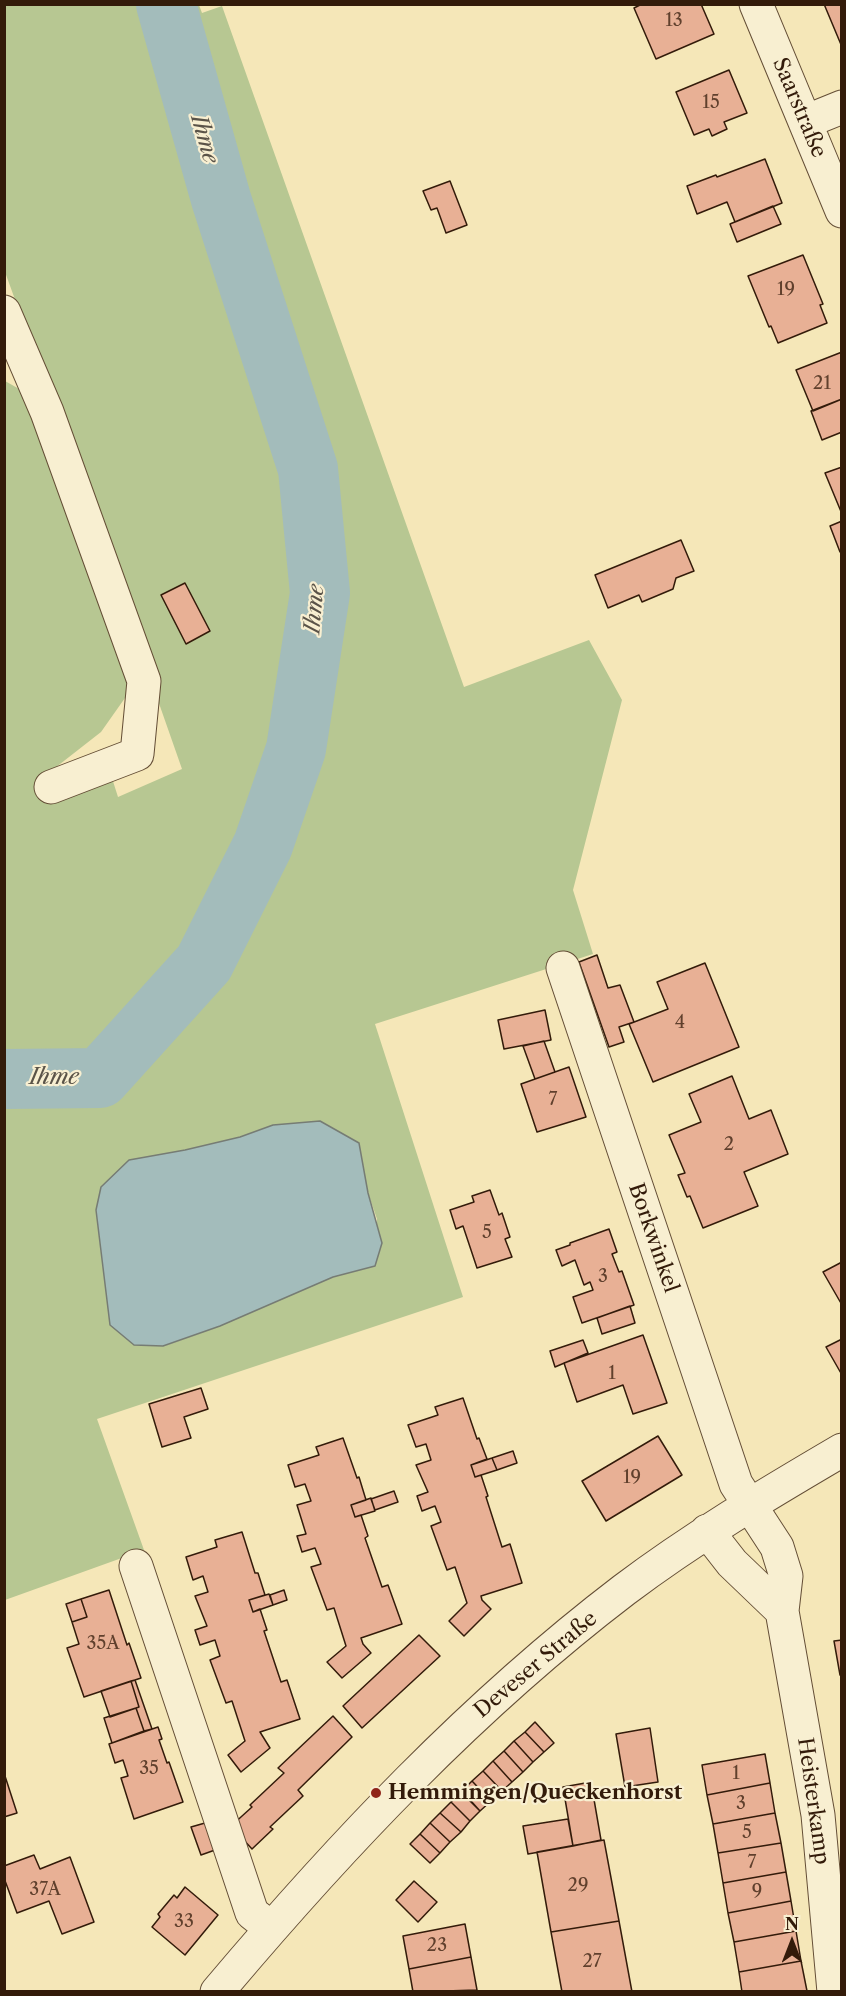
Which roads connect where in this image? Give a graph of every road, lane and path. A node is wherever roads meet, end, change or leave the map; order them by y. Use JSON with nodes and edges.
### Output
{"nodes":[{"id":1,"x":756,"y":4,"type":"edge"},
{"id":2,"x":842,"y":107,"type":"edge"},
{"id":3,"x":805,"y":122,"type":"junction"},
{"id":4,"x":842,"y":211,"type":"edge"},
{"id":5,"x":4,"y":312,"type":"edge"},
{"id":6,"x":51,"y":788,"type":"dead end"},
{"id":7,"x":563,"y":968,"type":"dead end"},
{"id":8,"x":842,"y":1450,"type":"edge"},
{"id":9,"x":750,"y":1504,"type":"junction"},
{"id":10,"x":707,"y":1532,"type":"junction"},
{"id":11,"x":136,"y":1566,"type":"dead end"},
{"id":12,"x":782,"y":1611,"type":"junction"},
{"id":13,"x":271,"y":1928,"type":"junction"},
{"id":14,"x":218,"y":1992,"type":"edge"},
{"id":15,"x":834,"y":1992,"type":"edge"}],
"edges":[{"from":1,"to":3,"type":"street","name":"Saarstraße"},
{"from":2,"to":3,"type":"street"},
{"from":3,"to":4,"type":"street","name":"Saarstraße"},
{"from":5,"to":6,"type":"street"},
{"from":7,"to":9,"type":"street","name":"Borkwinkel"},
{"from":8,"to":9,"type":"street","name":"Deveser Straße"},
{"from":9,"to":10,"type":"street","name":"Deveser Straße"},
{"from":9,"to":12,"type":"street","name":"Heisterkamp"},
{"from":10,"to":12,"type":"street"},
{"from":10,"to":13,"type":"street","name":"Deveser Straße"},
{"from":11,"to":13,"type":"street"},
{"from":12,"to":15,"type":"street","name":"Heisterkamp"},
{"from":13,"to":14,"type":"street","name":"Deveser Straße"}]}
